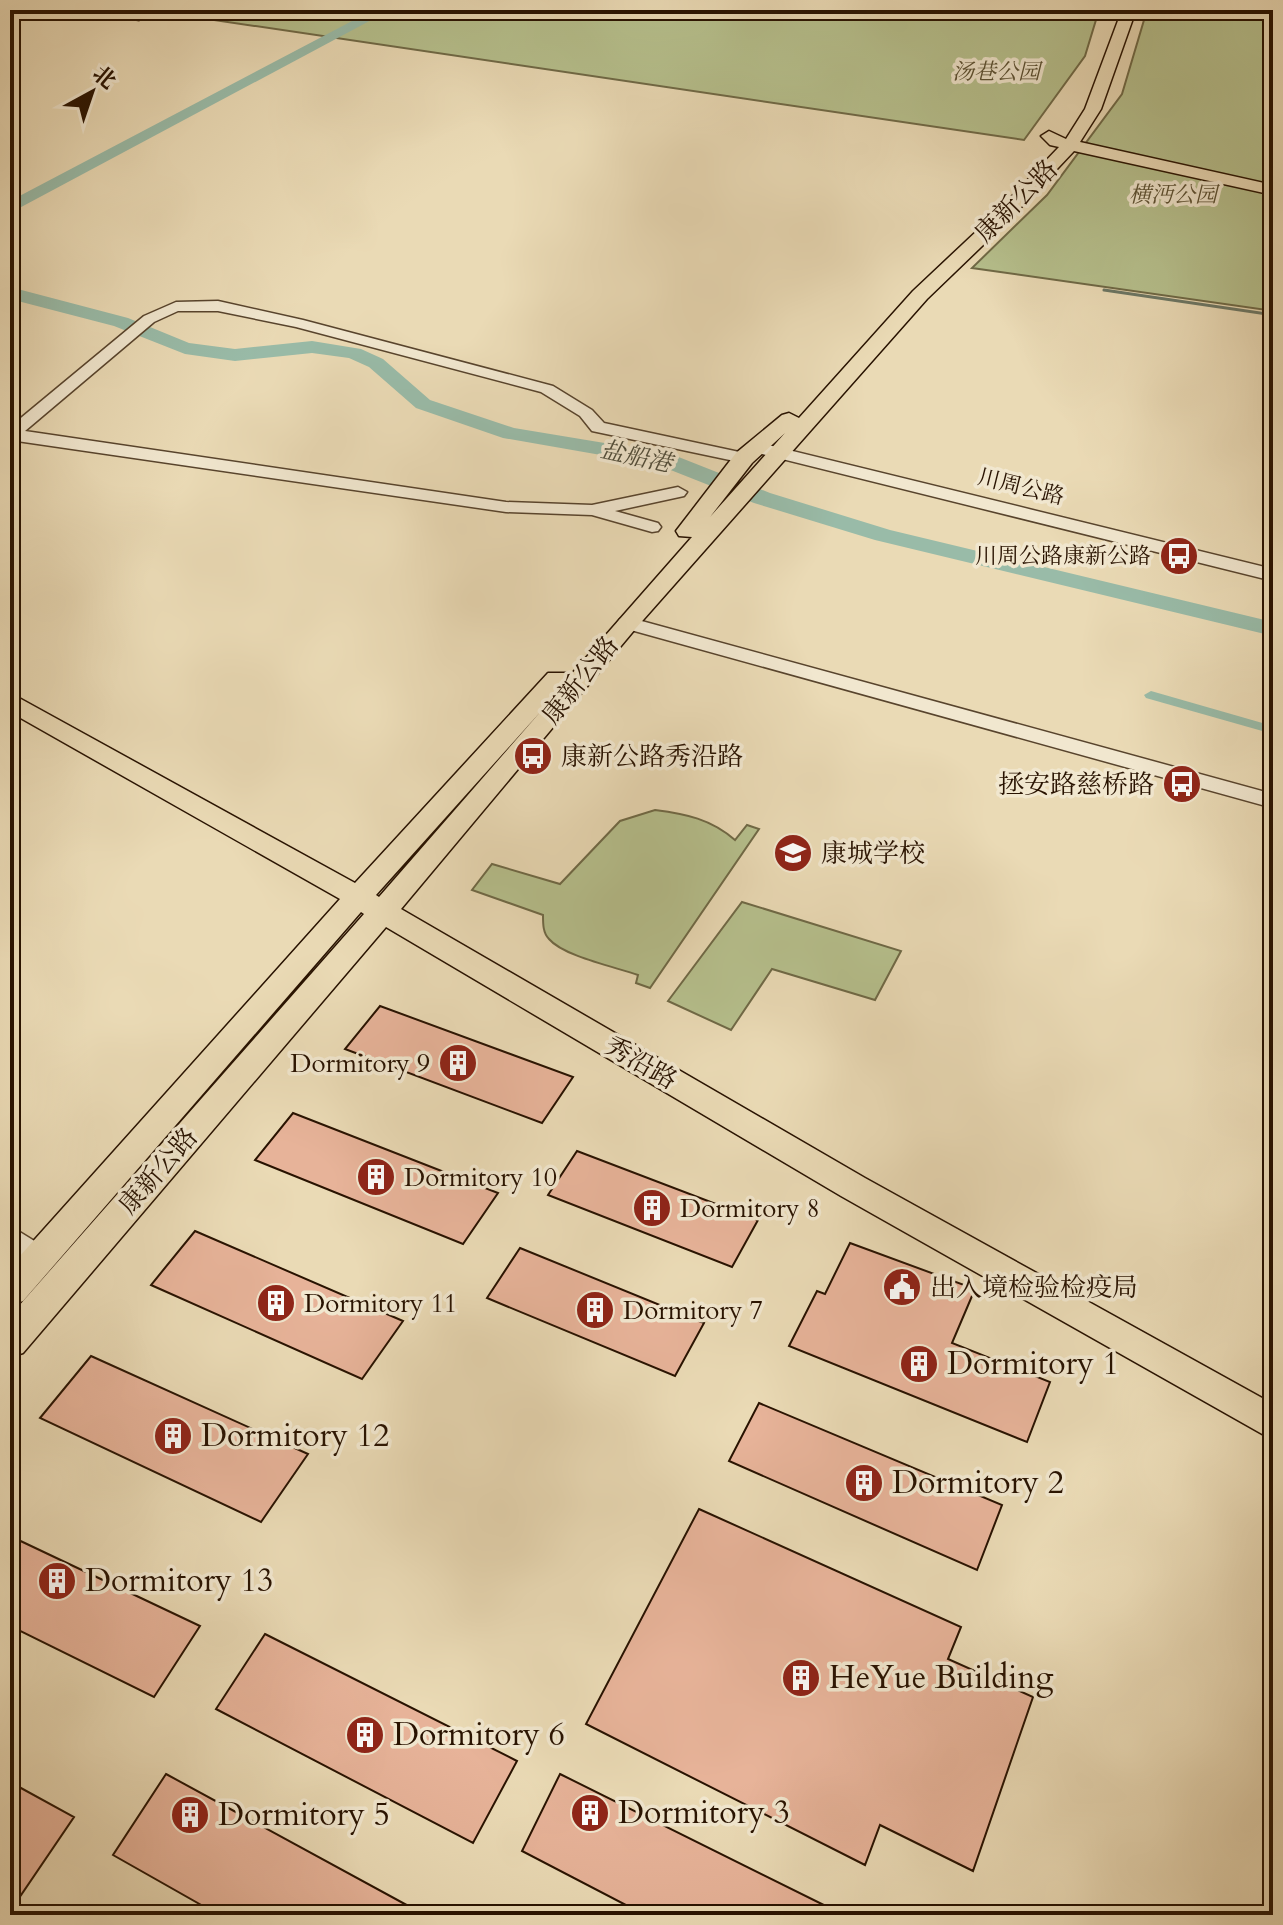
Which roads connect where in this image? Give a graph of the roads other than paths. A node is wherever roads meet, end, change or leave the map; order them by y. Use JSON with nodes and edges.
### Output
{"nodes":[{"id":1,"x":90,"y":10,"type":"edge"},
{"id":2,"x":1114,"y":10,"type":"edge"},
{"id":3,"x":1129,"y":10,"type":"edge"},
{"id":4,"x":139,"y":17,"type":"dead end"},
{"id":5,"x":1059,"y":144,"type":"junction"},
{"id":6,"x":1273,"y":191,"type":"edge"},
{"id":7,"x":10,"y":435,"type":"edge"},
{"id":8,"x":780,"y":453,"type":"junction"},
{"id":9,"x":747,"y":456,"type":"junction"},
{"id":10,"x":678,"y":492,"type":"dead end"},
{"id":11,"x":723,"y":501,"type":"junction"},
{"id":12,"x":592,"y":510,"type":"junction"},
{"id":13,"x":652,"y":527,"type":"dead end"},
{"id":14,"x":1273,"y":575,"type":"edge"},
{"id":15,"x":627,"y":623,"type":"junction"},
{"id":16,"x":10,"y":701,"type":"edge"},
{"id":17,"x":1273,"y":801,"type":"edge"},
{"id":18,"x":369,"y":904,"type":"junction"},
{"id":19,"x":10,"y":1237,"type":"edge"},
{"id":20,"x":39,"y":1258,"type":"junction"},
{"id":21,"x":10,"y":1291,"type":"edge"},
{"id":22,"x":10,"y":1342,"type":"edge"},
{"id":23,"x":1273,"y":1423,"type":"edge"}],
"edges":[{"from":1,"to":4,"type":"street"},
{"from":2,"to":5,"type":"main road","name":"康新公路"},
{"from":3,"to":5,"type":"main road","name":"康新公路"},
{"from":5,"to":6,"type":"main road"},
{"from":5,"to":8,"type":"main road","name":"康新公路"},
{"from":5,"to":9,"type":"main road","name":"康新公路"},
{"from":7,"to":9,"type":"street","name":"川周公路"},
{"from":7,"to":12,"type":"street"},
{"from":8,"to":9,"type":"street","name":"川周公路"},
{"from":8,"to":11,"type":"main road","name":"康新公路"},
{"from":8,"to":14,"type":"street","name":"川周公路"},
{"from":9,"to":11,"type":"main road","name":"康新公路"},
{"from":10,"to":12,"type":"street"},
{"from":11,"to":15,"type":"main road","name":"康新公路"},
{"from":11,"to":18,"type":"main road","name":"康新公路"},
{"from":12,"to":13,"type":"street"},
{"from":15,"to":17,"type":"street"},
{"from":15,"to":18,"type":"main road","name":"康新公路"},
{"from":16,"to":18,"type":"main road","name":"秀沿路"},
{"from":18,"to":20,"type":"main road","name":"康新公路"},
{"from":18,"to":22,"type":"main road","name":"康新公路"},
{"from":18,"to":23,"type":"main road","name":"秀沿路"},
{"from":19,"to":20,"type":"street"},
{"from":20,"to":21,"type":"main road","name":"康新公路"}]}
